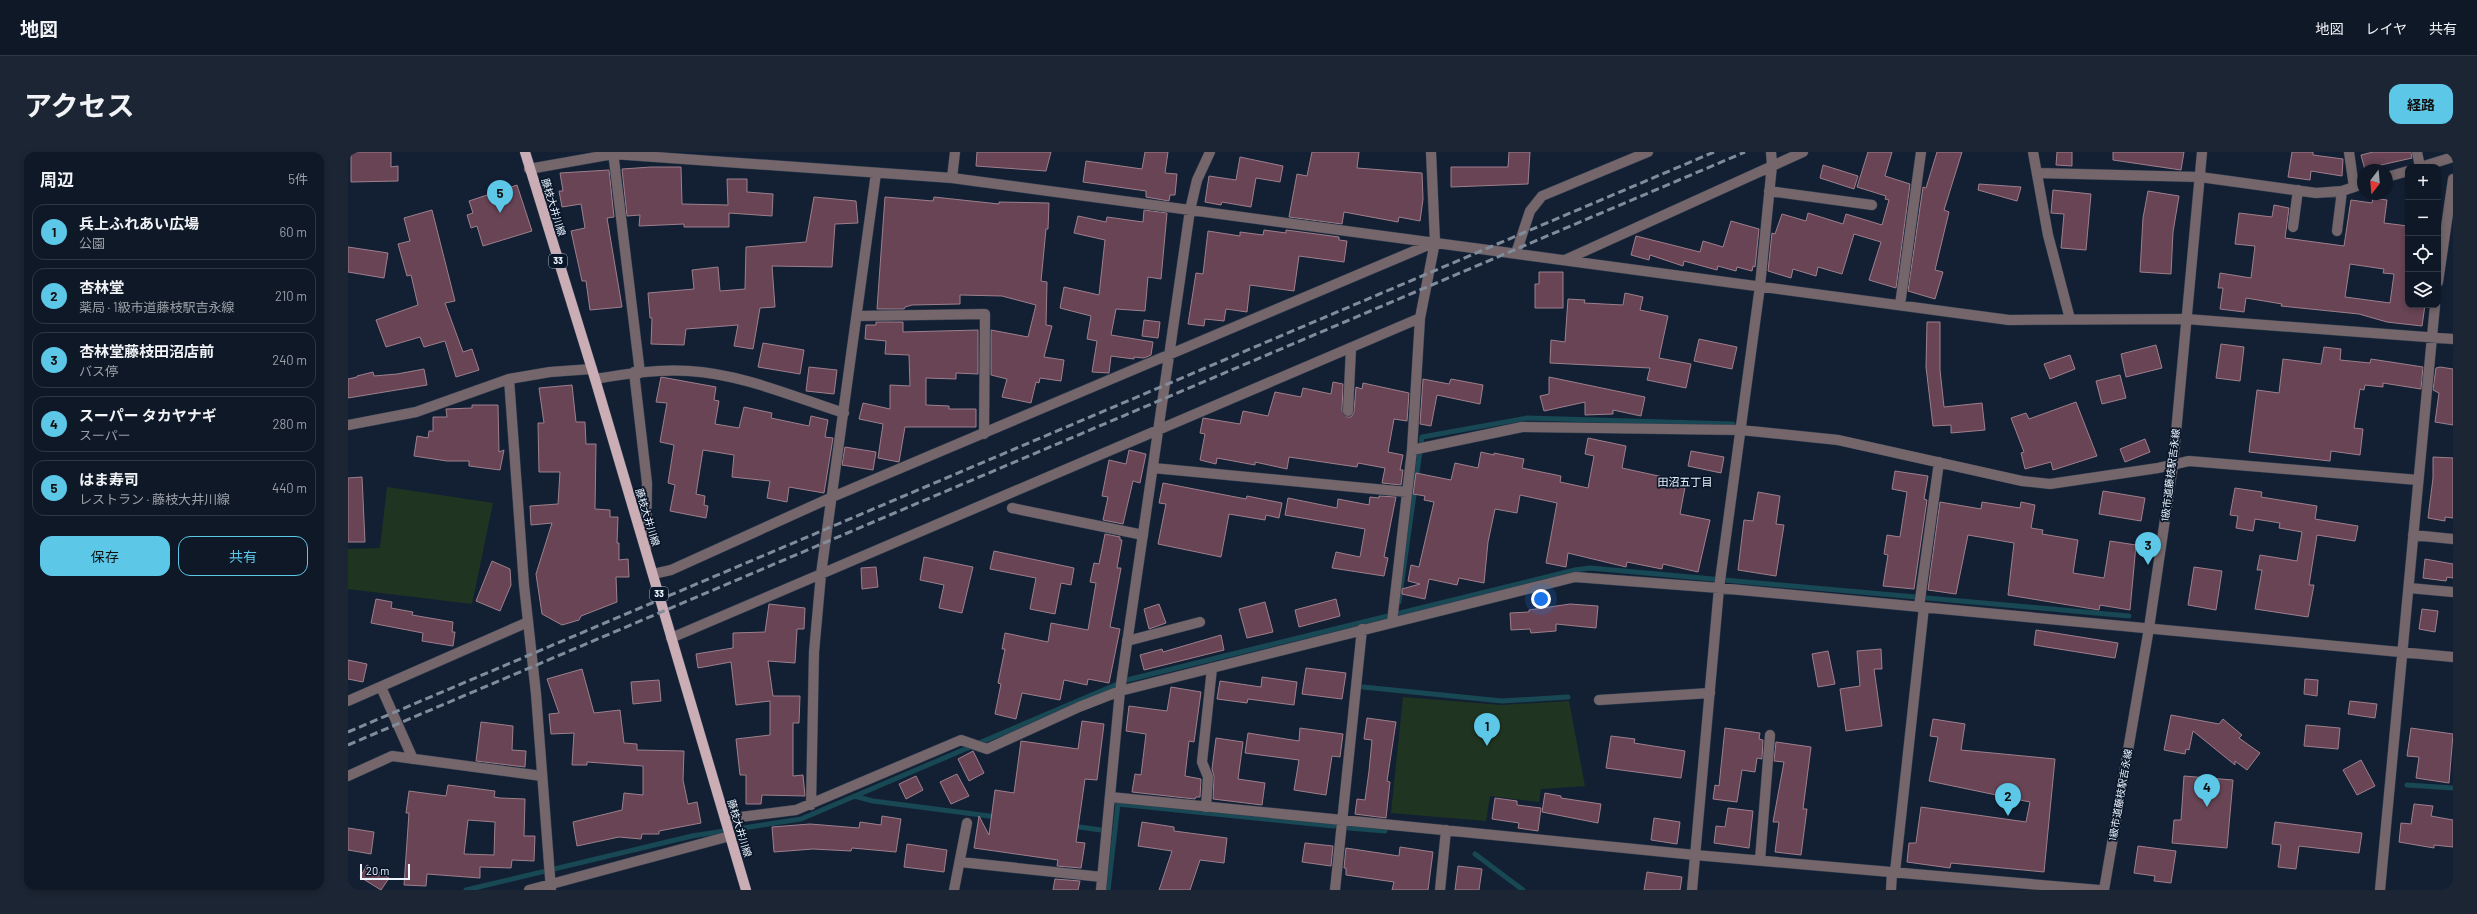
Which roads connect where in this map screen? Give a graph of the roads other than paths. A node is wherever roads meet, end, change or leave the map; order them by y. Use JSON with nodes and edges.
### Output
{"nodes":[{"id":1,"x":525,"y":152,"type":"edge"},
{"id":2,"x":955,"y":152,"type":"edge"},
{"id":3,"x":1210,"y":152,"type":"edge"},
{"id":4,"x":1431,"y":152,"type":"edge"},
{"id":5,"x":1648,"y":152,"type":"edge"},
{"id":6,"x":1771,"y":152,"type":"edge"},
{"id":7,"x":1803,"y":152,"type":"edge"},
{"id":8,"x":1921,"y":152,"type":"edge"},
{"id":9,"x":2033,"y":152,"type":"edge"},
{"id":10,"x":2202,"y":152,"type":"edge"},
{"id":11,"x":2349,"y":152,"type":"edge"},
{"id":12,"x":2417,"y":152,"type":"edge"},
{"id":13,"x":613,"y":153,"type":"edge"},
{"id":14,"x":2453,"y":157,"type":"edge"},
{"id":15,"x":2419,"y":164,"type":"edge"},
{"id":16,"x":2430,"y":164,"type":"edge"},
{"id":17,"x":1772,"y":165,"type":"junction"},
{"id":18,"x":529,"y":169,"type":"junction"},
{"id":19,"x":2405,"y":172,"type":"edge"},
{"id":20,"x":876,"y":173,"type":"junction"},
{"id":21,"x":2037,"y":173,"type":"junction"},
{"id":22,"x":2393,"y":175,"type":"edge"},
{"id":23,"x":2200,"y":177,"type":"junction"},
{"id":24,"x":952,"y":178,"type":"junction"},
{"id":25,"x":2357,"y":179,"type":"edge"},
{"id":26,"x":2453,"y":180,"type":"edge"},
{"id":27,"x":2357,"y":187,"type":"edge"},
{"id":28,"x":2298,"y":190,"type":"junction"},
{"id":29,"x":1769,"y":191,"type":"junction"},
{"id":30,"x":2342,"y":191,"type":"junction"},
{"id":31,"x":1872,"y":205,"type":"dead end"},
{"id":32,"x":1190,"y":210,"type":"junction"},
{"id":33,"x":2293,"y":227,"type":"dead end"},
{"id":34,"x":2337,"y":231,"type":"dead end"},
{"id":35,"x":1435,"y":242,"type":"junction"},
{"id":36,"x":1516,"y":253,"type":"junction"},
{"id":37,"x":1565,"y":260,"type":"junction"},
{"id":38,"x":2439,"y":272,"type":"edge"},
{"id":39,"x":1760,"y":286,"type":"junction"},
{"id":40,"x":1900,"y":305,"type":"junction"},
{"id":41,"x":2435,"y":308,"type":"edge"},
{"id":42,"x":857,"y":316,"type":"junction"},
{"id":43,"x":1420,"y":318,"type":"junction"},
{"id":44,"x":2186,"y":319,"type":"junction"},
{"id":45,"x":2070,"y":320,"type":"junction"},
{"id":46,"x":2430,"y":337,"type":"junction"},
{"id":47,"x":2453,"y":339,"type":"edge"},
{"id":48,"x":1351,"y":348,"type":"junction"},
{"id":49,"x":1168,"y":356,"type":"junction"},
{"id":50,"x":592,"y":369,"type":"junction"},
{"id":51,"x":637,"y":372,"type":"junction"},
{"id":52,"x":509,"y":379,"type":"junction"},
{"id":53,"x":595,"y":379,"type":"junction"},
{"id":54,"x":1348,"y":411,"type":"dead end"},
{"id":55,"x":844,"y":413,"type":"junction"},
{"id":56,"x":348,"y":425,"type":"edge"},
{"id":57,"x":1158,"y":429,"type":"junction"},
{"id":58,"x":1741,"y":430,"type":"junction"},
{"id":59,"x":984,"y":434,"type":"junction"},
{"id":60,"x":1412,"y":450,"type":"junction"},
{"id":61,"x":1938,"y":462,"type":"junction"},
{"id":62,"x":2173,"y":465,"type":"junction"},
{"id":63,"x":1153,"y":468,"type":"junction"},
{"id":64,"x":2418,"y":480,"type":"junction"},
{"id":65,"x":1407,"y":492,"type":"junction"},
{"id":66,"x":830,"y":498,"type":"junction"},
{"id":67,"x":1012,"y":508,"type":"dead end"},
{"id":68,"x":1143,"y":535,"type":"junction"},
{"id":69,"x":2413,"y":535,"type":"junction"},
{"id":70,"x":2453,"y":539,"type":"edge"},
{"id":71,"x":646,"y":550,"type":"junction"},
{"id":72,"x":653,"y":574,"type":"junction"},
{"id":73,"x":821,"y":574,"type":"junction"},
{"id":74,"x":1719,"y":588,"type":"junction"},
{"id":75,"x":2409,"y":588,"type":"junction"},
{"id":76,"x":2453,"y":592,"type":"edge"},
{"id":77,"x":1922,"y":607,"type":"junction"},
{"id":78,"x":528,"y":622,"type":"junction"},
{"id":79,"x":1200,"y":622,"type":"dead end"},
{"id":80,"x":1392,"y":622,"type":"junction"},
{"id":81,"x":2149,"y":628,"type":"junction"},
{"id":82,"x":1362,"y":630,"type":"junction"},
{"id":83,"x":671,"y":638,"type":"junction"},
{"id":84,"x":1127,"y":641,"type":"junction"},
{"id":85,"x":2404,"y":652,"type":"junction"},
{"id":86,"x":2453,"y":657,"type":"edge"},
{"id":87,"x":1212,"y":668,"type":"junction"},
{"id":88,"x":381,"y":687,"type":"junction"},
{"id":89,"x":1120,"y":691,"type":"junction"},
{"id":90,"x":1710,"y":693,"type":"junction"},
{"id":91,"x":1599,"y":700,"type":"dead end"},
{"id":92,"x":348,"y":701,"type":"edge"},
{"id":93,"x":1770,"y":736,"type":"dead end"},
{"id":94,"x":413,"y":759,"type":"junction"},
{"id":95,"x":348,"y":776,"type":"edge"},
{"id":96,"x":542,"y":776,"type":"junction"},
{"id":97,"x":1110,"y":797,"type":"junction"},
{"id":98,"x":811,"y":805,"type":"junction"},
{"id":99,"x":1206,"y":806,"type":"junction"},
{"id":100,"x":725,"y":819,"type":"junction"},
{"id":101,"x":1343,"y":820,"type":"junction"},
{"id":102,"x":968,"y":823,"type":"dead end"},
{"id":103,"x":1446,"y":830,"type":"junction"},
{"id":104,"x":730,"y":836,"type":"junction"},
{"id":105,"x":1695,"y":855,"type":"junction"},
{"id":106,"x":1760,"y":860,"type":"junction"},
{"id":107,"x":960,"y":862,"type":"junction"},
{"id":108,"x":1894,"y":872,"type":"junction"},
{"id":109,"x":1102,"y":876,"type":"junction"},
{"id":110,"x":551,"y":886,"type":"edge"},
{"id":111,"x":529,"y":890,"type":"edge"},
{"id":112,"x":746,"y":890,"type":"edge"},
{"id":113,"x":954,"y":890,"type":"edge"},
{"id":114,"x":1101,"y":890,"type":"edge"},
{"id":115,"x":1336,"y":890,"type":"edge"},
{"id":116,"x":1440,"y":890,"type":"edge"},
{"id":117,"x":1692,"y":890,"type":"edge"},
{"id":118,"x":1891,"y":890,"type":"edge"},
{"id":119,"x":2099,"y":890,"type":"edge"},
{"id":120,"x":2104,"y":890,"type":"edge"},
{"id":121,"x":2380,"y":890,"type":"edge"}],
"edges":[{"from":1,"to":18,"type":"main road","name":"藤枝大井川線","number":"33"},
{"from":2,"to":24,"type":"street"},
{"from":3,"to":32,"type":"street"},
{"from":4,"to":35,"type":"street"},
{"from":5,"to":36,"type":"street"},
{"from":6,"to":17,"type":"street"},
{"from":7,"to":17,"type":"street"},
{"from":8,"to":40,"type":"street"},
{"from":9,"to":21,"type":"street"},
{"from":10,"to":23,"type":"street","name":"1級市道藤枝駅吉永線"},
{"from":11,"to":25,"type":"street"},
{"from":12,"to":15,"type":"street"},
{"from":13,"to":18,"type":"street"},
{"from":13,"to":20,"type":"street"},
{"from":13,"to":51,"type":"street"},
{"from":14,"to":16,"type":"street"},
{"from":17,"to":29,"type":"street"},
{"from":17,"to":37,"type":"street"},
{"from":18,"to":50,"type":"main road","name":"藤枝大井川線","number":"33"},
{"from":19,"to":22,"type":"street"},
{"from":20,"to":24,"type":"street"},
{"from":20,"to":42,"type":"street"},
{"from":21,"to":23,"type":"street"},
{"from":21,"to":45,"type":"street"},
{"from":23,"to":28,"type":"street"},
{"from":23,"to":44,"type":"street","name":"1級市道藤枝駅吉永線"},
{"from":24,"to":32,"type":"street"},
{"from":26,"to":38,"type":"street"},
{"from":27,"to":30,"type":"street"},
{"from":28,"to":30,"type":"street"},
{"from":28,"to":33,"type":"street"},
{"from":29,"to":31,"type":"street"},
{"from":29,"to":39,"type":"street"},
{"from":30,"to":34,"type":"street"},
{"from":32,"to":35,"type":"street"},
{"from":32,"to":49,"type":"street"},
{"from":35,"to":36,"type":"street"},
{"from":35,"to":43,"type":"street"},
{"from":35,"to":49,"type":"street"},
{"from":36,"to":37,"type":"street"},
{"from":37,"to":39,"type":"street"},
{"from":39,"to":40,"type":"street"},
{"from":39,"to":58,"type":"street"},
{"from":40,"to":45,"type":"street"},
{"from":41,"to":46,"type":"street"},
{"from":42,"to":55,"type":"street"},
{"from":42,"to":59,"type":"street"},
{"from":43,"to":48,"type":"street"},
{"from":43,"to":60,"type":"street"},
{"from":44,"to":45,"type":"street"},
{"from":44,"to":46,"type":"street"},
{"from":44,"to":62,"type":"street","name":"1級市道藤枝駅吉永線"},
{"from":46,"to":47,"type":"street"},
{"from":46,"to":64,"type":"street"},
{"from":48,"to":54,"type":"street"},
{"from":48,"to":57,"type":"street"},
{"from":49,"to":57,"type":"street"},
{"from":49,"to":59,"type":"street"},
{"from":50,"to":52,"type":"street"},
{"from":50,"to":53,"type":"main road","name":"藤枝大井川線","number":"33"},
{"from":51,"to":53,"type":"street"},
{"from":51,"to":55,"type":"street"},
{"from":51,"to":71,"type":"street"},
{"from":52,"to":56,"type":"street"},
{"from":52,"to":78,"type":"street"},
{"from":53,"to":71,"type":"main road","name":"藤枝大井川線","number":"33"},
{"from":55,"to":66,"type":"street"},
{"from":57,"to":63,"type":"street"},
{"from":57,"to":73,"type":"street"},
{"from":58,"to":60,"type":"street"},
{"from":58,"to":61,"type":"street"},
{"from":58,"to":74,"type":"street"},
{"from":59,"to":66,"type":"street"},
{"from":60,"to":65,"type":"street"},
{"from":61,"to":62,"type":"street"},
{"from":61,"to":77,"type":"street"},
{"from":62,"to":64,"type":"street"},
{"from":62,"to":81,"type":"street","name":"1級市道藤枝駅吉永線"},
{"from":63,"to":65,"type":"street"},
{"from":63,"to":68,"type":"street"},
{"from":64,"to":69,"type":"street"},
{"from":65,"to":80,"type":"street"},
{"from":66,"to":72,"type":"street"},
{"from":66,"to":73,"type":"street"},
{"from":67,"to":68,"type":"street"},
{"from":68,"to":84,"type":"street"},
{"from":69,"to":70,"type":"street"},
{"from":69,"to":75,"type":"street"},
{"from":71,"to":72,"type":"main road","name":"藤枝大井川線","number":"33"},
{"from":72,"to":83,"type":"main road","name":"藤枝大井川線","number":"33"},
{"from":73,"to":83,"type":"street"},
{"from":73,"to":98,"type":"street"},
{"from":74,"to":77,"type":"street"},
{"from":74,"to":80,"type":"street"},
{"from":74,"to":90,"type":"street"},
{"from":75,"to":76,"type":"street"},
{"from":75,"to":85,"type":"street"},
{"from":77,"to":81,"type":"street"},
{"from":77,"to":108,"type":"street"},
{"from":78,"to":88,"type":"street"},
{"from":78,"to":96,"type":"street"},
{"from":79,"to":84,"type":"street"},
{"from":80,"to":82,"type":"street"},
{"from":81,"to":85,"type":"street"},
{"from":81,"to":120,"type":"street","name":"1級市道藤枝駅吉永線"},
{"from":82,"to":87,"type":"street"},
{"from":82,"to":101,"type":"street"},
{"from":83,"to":100,"type":"main road","name":"藤枝大井川線","number":"33"},
{"from":84,"to":89,"type":"street"},
{"from":85,"to":86,"type":"street"},
{"from":85,"to":121,"type":"street"},
{"from":87,"to":89,"type":"street"},
{"from":87,"to":99,"type":"street"},
{"from":88,"to":92,"type":"street"},
{"from":88,"to":94,"type":"street"},
{"from":89,"to":97,"type":"street"},
{"from":89,"to":98,"type":"street"},
{"from":90,"to":91,"type":"street"},
{"from":90,"to":105,"type":"street"},
{"from":93,"to":106,"type":"street"},
{"from":94,"to":95,"type":"street"},
{"from":94,"to":96,"type":"street"},
{"from":96,"to":110,"type":"street"},
{"from":97,"to":99,"type":"street"},
{"from":97,"to":109,"type":"street"},
{"from":98,"to":100,"type":"street"},
{"from":99,"to":101,"type":"street"},
{"from":100,"to":104,"type":"main road","name":"藤枝大井川線","number":"33"},
{"from":101,"to":103,"type":"street"},
{"from":101,"to":115,"type":"street"},
{"from":102,"to":107,"type":"street"},
{"from":103,"to":105,"type":"street"},
{"from":103,"to":116,"type":"street"},
{"from":104,"to":110,"type":"street"},
{"from":104,"to":112,"type":"main road","name":"藤枝大井川線","number":"33"},
{"from":105,"to":106,"type":"street"},
{"from":105,"to":117,"type":"street"},
{"from":106,"to":108,"type":"street"},
{"from":107,"to":109,"type":"street"},
{"from":107,"to":113,"type":"street"},
{"from":108,"to":118,"type":"street"},
{"from":108,"to":119,"type":"street"},
{"from":109,"to":114,"type":"street"},
{"from":110,"to":111,"type":"street"}]}
